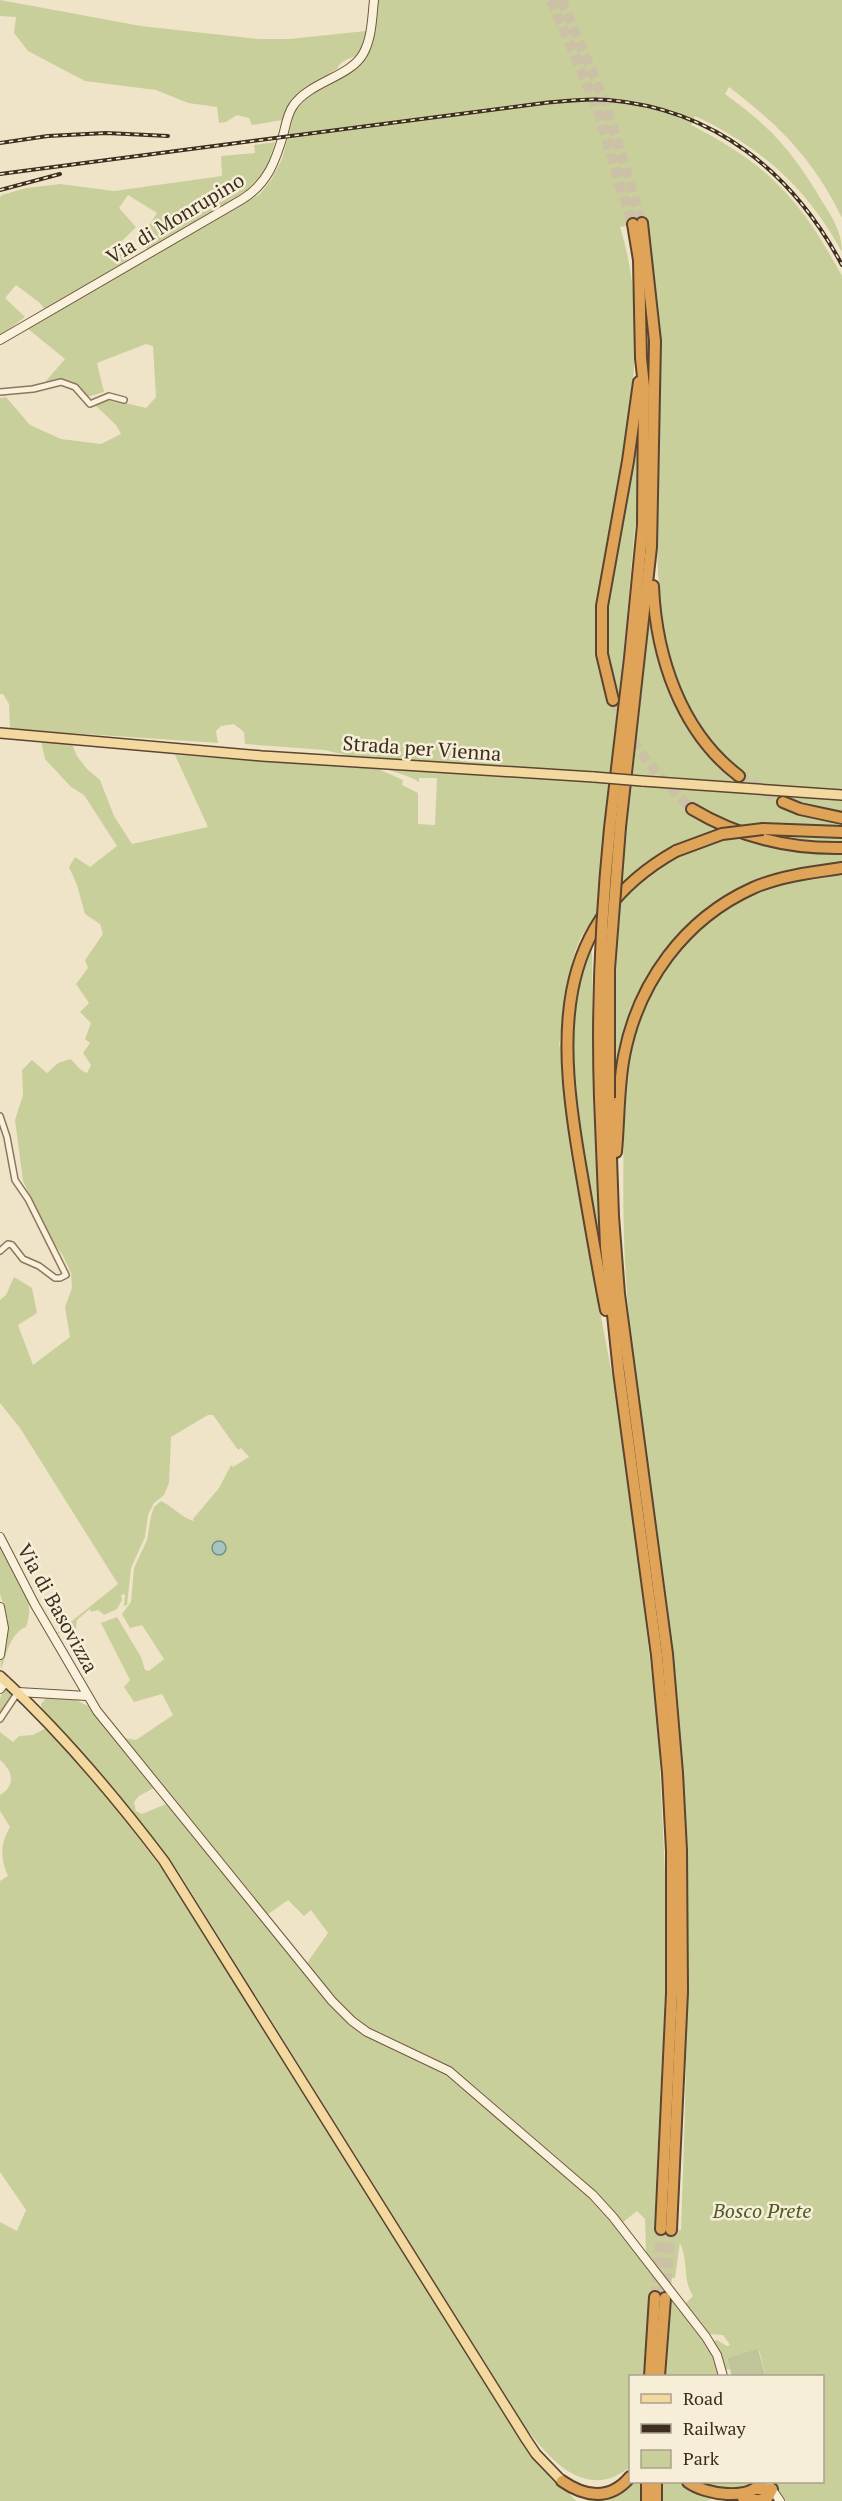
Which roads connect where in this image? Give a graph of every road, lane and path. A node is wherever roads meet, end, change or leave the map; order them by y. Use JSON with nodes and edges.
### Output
{"nodes":[{"id":1,"x":374,"y":0,"type":"edge"},
{"id":2,"x":0,"y":340,"type":"edge"},
{"id":3,"x":641,"y":358,"type":"junction"},
{"id":4,"x":0,"y":392,"type":"edge"},
{"id":5,"x":124,"y":400,"type":"dead end"},
{"id":6,"x":650,"y":431,"type":"junction"},
{"id":7,"x":647,"y":525,"type":"junction"},
{"id":8,"x":651,"y":547,"type":"junction"},
{"id":9,"x":613,"y":700,"type":"tunnel mouth"},
{"id":10,"x":0,"y":733,"type":"edge"},
{"id":11,"x":739,"y":776,"type":"tunnel mouth"},
{"id":12,"x":842,"y":795,"type":"edge"},
{"id":13,"x":783,"y":802,"type":"tunnel mouth"},
{"id":14,"x":692,"y":809,"type":"tunnel mouth"},
{"id":15,"x":842,"y":818,"type":"edge"},
{"id":16,"x":615,"y":827,"type":"junction"},
{"id":17,"x":842,"y":832,"type":"edge"},
{"id":18,"x":842,"y":848,"type":"edge"},
{"id":19,"x":842,"y":868,"type":"edge"},
{"id":20,"x":604,"y":1098,"type":"junction"},
{"id":21,"x":0,"y":1116,"type":"edge"},
{"id":22,"x":611,"y":1184,"type":"junction"},
{"id":23,"x":0,"y":1251,"type":"edge"},
{"id":24,"x":619,"y":1372,"type":"junction"},
{"id":25,"x":0,"y":1536,"type":"edge"},
{"id":26,"x":0,"y":1607,"type":"edge"},
{"id":27,"x":0,"y":1654,"type":"edge"},
{"id":28,"x":2,"y":1682,"type":"edge"},
{"id":29,"x":18,"y":1692,"type":"junction"},
{"id":30,"x":87,"y":1696,"type":"junction"},
{"id":31,"x":0,"y":1719,"type":"edge"},
{"id":32,"x":660,"y":2298,"type":"tunnel mouth"},
{"id":33,"x":655,"y":2363,"type":"junction"},
{"id":34,"x":649,"y":2375,"type":"edge"},
{"id":35,"x":660,"y":2375,"type":"edge"},
{"id":36,"x":723,"y":2375,"type":"edge"},
{"id":37,"x":629,"y":2478,"type":"edge"},
{"id":38,"x":562,"y":2481,"type":"junction"},
{"id":39,"x":647,"y":2483,"type":"edge"},
{"id":40,"x":656,"y":2483,"type":"edge"},
{"id":41,"x":692,"y":2483,"type":"edge"},
{"id":42,"x":770,"y":2485,"type":"edge"},
{"id":43,"x":760,"y":2493,"type":"edge"},
{"id":44,"x":736,"y":2497,"type":"junction"},
{"id":45,"x":582,"y":2501,"type":"edge"},
{"id":46,"x":647,"y":2501,"type":"edge"},
{"id":47,"x":656,"y":2501,"type":"edge"},
{"id":48,"x":716,"y":2501,"type":"edge"},
{"id":49,"x":780,"y":2501,"type":"edge"}],
"edges":[{"from":1,"to":2,"type":"main road","name":"Via di Monrupino"},
{"from":3,"to":6,"type":"highway"},
{"from":3,"to":6,"type":"highway"},
{"from":3,"to":9,"type":"highway"},
{"from":4,"to":5,"type":"street"},
{"from":6,"to":7,"type":"highway"},
{"from":7,"to":8,"type":"highway"},
{"from":7,"to":16,"type":"highway"},
{"from":8,"to":11,"type":"highway"},
{"from":8,"to":16,"type":"highway"},
{"from":10,"to":12,"type":"main road","name":"Strada per Vienna","bridge":true},
{"from":13,"to":15,"type":"highway"},
{"from":14,"to":18,"type":"highway"},
{"from":16,"to":20,"type":"highway","bridge":true},
{"from":17,"to":24,"type":"highway","bridge":true},
{"from":19,"to":22,"type":"highway"},
{"from":20,"to":22,"type":"highway"},
{"from":20,"to":24,"type":"highway"},
{"from":21,"to":23,"type":"street"},
{"from":22,"to":24,"type":"highway"},
{"from":25,"to":30,"type":"main road","name":"Via di Basovizza"},
{"from":26,"to":27,"type":"main road"},
{"from":28,"to":29,"type":"main road"},
{"from":29,"to":30,"type":"main road"},
{"from":29,"to":31,"type":"street"},
{"from":29,"to":38,"type":"main road"},
{"from":30,"to":36,"type":"main road","name":"Via di Basovizza"},
{"from":32,"to":33,"type":"highway"},
{"from":33,"to":34,"type":"highway"},
{"from":33,"to":35,"type":"highway"},
{"from":37,"to":38,"type":"highway"},
{"from":38,"to":45,"type":"highway"},
{"from":39,"to":46,"type":"highway"},
{"from":40,"to":47,"type":"highway"},
{"from":41,"to":44,"type":"highway"},
{"from":42,"to":43,"type":"highway"},
{"from":42,"to":49,"type":"main road"},
{"from":43,"to":44,"type":"highway"},
{"from":44,"to":48,"type":"highway"}]}
